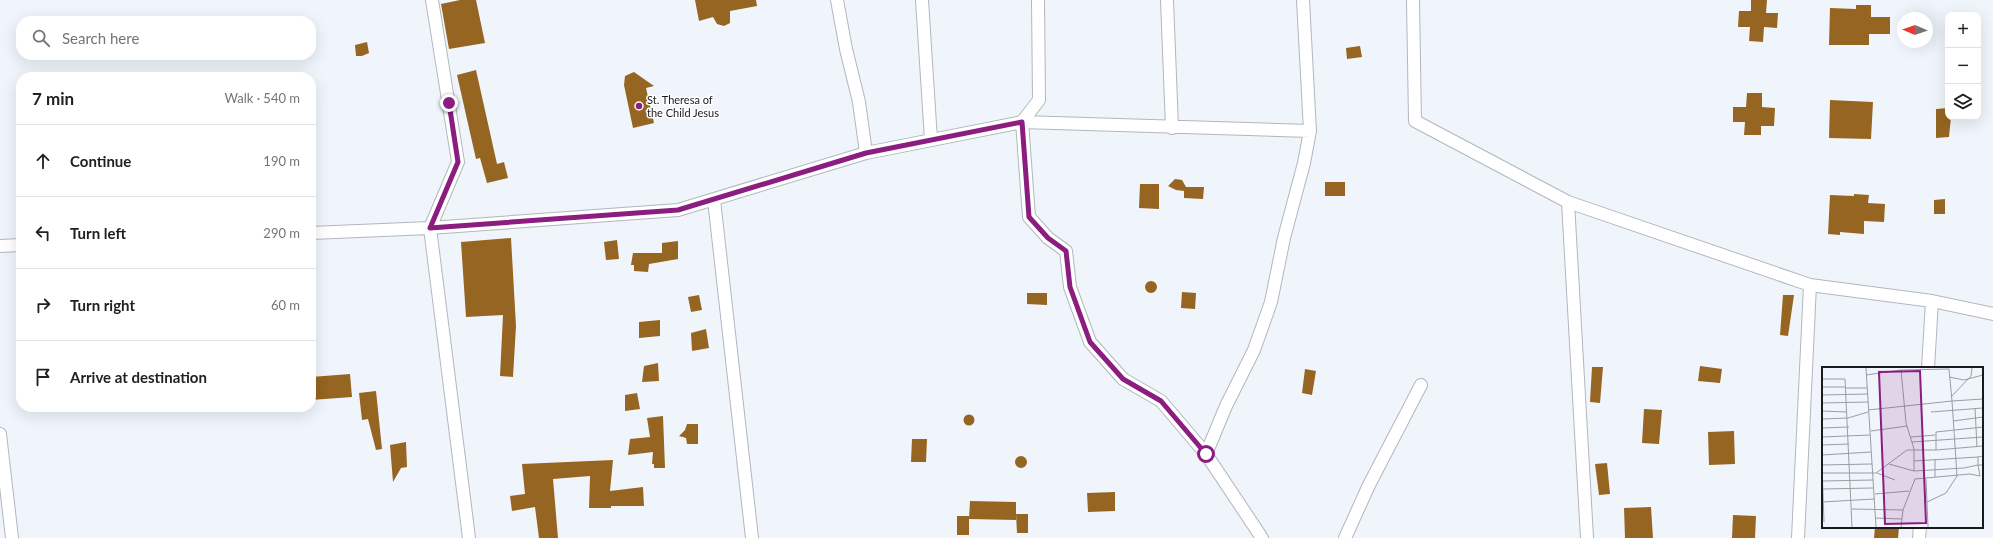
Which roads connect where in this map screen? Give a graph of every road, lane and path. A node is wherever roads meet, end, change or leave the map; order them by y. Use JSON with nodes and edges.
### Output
{"nodes":[{"id":1,"x":432,"y":0,"type":"edge"},
{"id":2,"x":837,"y":0,"type":"edge"},
{"id":3,"x":922,"y":0,"type":"edge"},
{"id":4,"x":1038,"y":0,"type":"edge"},
{"id":5,"x":1167,"y":0,"type":"edge"},
{"id":6,"x":1303,"y":0,"type":"edge"},
{"id":7,"x":1413,"y":0,"type":"edge"},
{"id":8,"x":1022,"y":122,"type":"junction"},
{"id":9,"x":1172,"y":128,"type":"junction"},
{"id":10,"x":1310,"y":131,"type":"junction"},
{"id":11,"x":931,"y":140,"type":"junction"},
{"id":12,"x":866,"y":153,"type":"junction"},
{"id":13,"x":714,"y":200,"type":"junction"},
{"id":14,"x":1568,"y":202,"type":"junction"},
{"id":15,"x":430,"y":228,"type":"junction"},
{"id":16,"x":316,"y":233,"type":"edge"},
{"id":17,"x":16,"y":245,"type":"edge"},
{"id":18,"x":0,"y":246,"type":"edge"},
{"id":19,"x":1810,"y":285,"type":"junction"},
{"id":20,"x":1932,"y":301,"type":"junction"},
{"id":21,"x":1993,"y":314,"type":"edge"},
{"id":22,"x":1928,"y":367,"type":"edge"},
{"id":23,"x":1421,"y":385,"type":"dead end"},
{"id":24,"x":0,"y":434,"type":"edge"},
{"id":25,"x":1206,"y":454,"type":"junction"},
{"id":26,"x":1920,"y":528,"type":"edge"},
{"id":27,"x":12,"y":538,"type":"edge"},
{"id":28,"x":469,"y":538,"type":"edge"},
{"id":29,"x":752,"y":538,"type":"edge"},
{"id":30,"x":1262,"y":538,"type":"edge"},
{"id":31,"x":1345,"y":538,"type":"edge"},
{"id":32,"x":1588,"y":538,"type":"edge"},
{"id":33,"x":1798,"y":538,"type":"edge"},
{"id":34,"x":1919,"y":538,"type":"edge"}],
"edges":[{"from":1,"to":15,"type":"street"},
{"from":2,"to":12,"type":"street"},
{"from":3,"to":11,"type":"street"},
{"from":4,"to":8,"type":"street"},
{"from":5,"to":9,"type":"street"},
{"from":6,"to":10,"type":"street"},
{"from":7,"to":14,"type":"street"},
{"from":8,"to":9,"type":"street"},
{"from":8,"to":11,"type":"street"},
{"from":8,"to":25,"type":"street"},
{"from":9,"to":10,"type":"street"},
{"from":10,"to":25,"type":"street"},
{"from":11,"to":12,"type":"street"},
{"from":12,"to":13,"type":"street"},
{"from":13,"to":15,"type":"street"},
{"from":13,"to":29,"type":"street"},
{"from":14,"to":19,"type":"street"},
{"from":14,"to":32,"type":"street"},
{"from":15,"to":16,"type":"street"},
{"from":15,"to":28,"type":"street"},
{"from":17,"to":18,"type":"street"},
{"from":19,"to":20,"type":"street"},
{"from":19,"to":33,"type":"street"},
{"from":20,"to":21,"type":"street"},
{"from":20,"to":22,"type":"street"},
{"from":23,"to":31,"type":"street"},
{"from":24,"to":27,"type":"street"},
{"from":25,"to":30,"type":"street"},
{"from":26,"to":34,"type":"street"}]}
